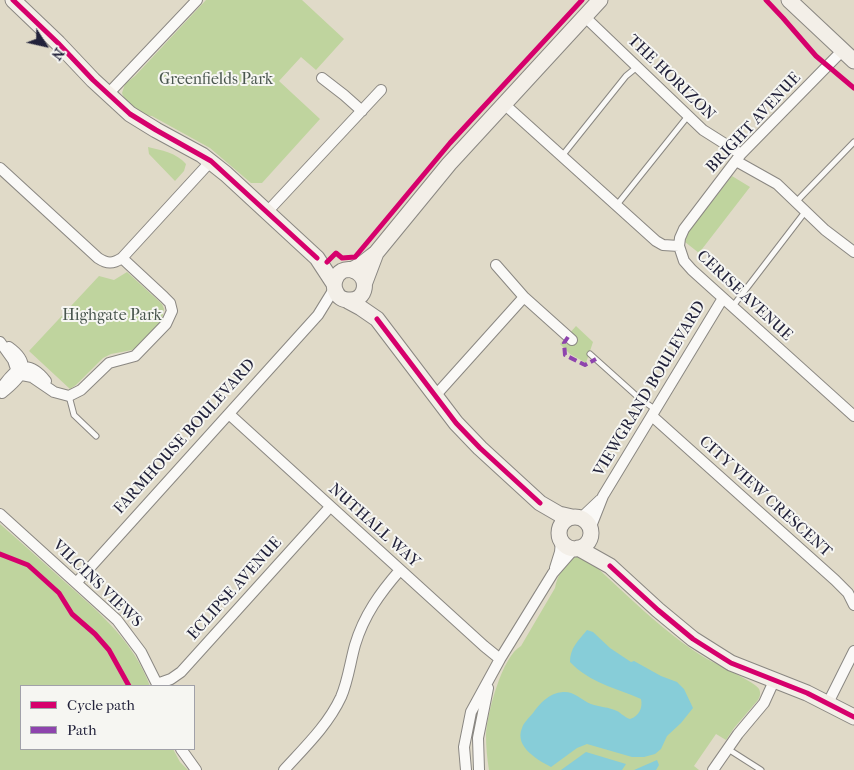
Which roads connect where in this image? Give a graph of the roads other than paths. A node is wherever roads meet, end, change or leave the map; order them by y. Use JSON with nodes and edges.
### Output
{"nodes":[{"id":1,"x":13,"y":0,"type":"edge"},
{"id":2,"x":197,"y":0,"type":"edge"},
{"id":3,"x":600,"y":0,"type":"edge"},
{"id":4,"x":789,"y":0,"type":"edge"},
{"id":5,"x":584,"y":16,"type":"junction"},
{"id":6,"x":842,"y":51,"type":"junction"},
{"id":7,"x":854,"y":61,"type":"edge"},
{"id":8,"x":637,"y":66,"type":"junction"},
{"id":9,"x":322,"y":78,"type":"dead end"},
{"id":10,"x":381,"y":90,"type":"dead end"},
{"id":11,"x":108,"y":94,"type":"junction"},
{"id":12,"x":503,"y":103,"type":"junction"},
{"id":13,"x":362,"y":111,"type":"junction"},
{"id":14,"x":688,"y":115,"type":"junction"},
{"id":15,"x":854,"y":142,"type":"edge"},
{"id":16,"x":562,"y":156,"type":"junction"},
{"id":17,"x":739,"y":157,"type":"junction"},
{"id":18,"x":211,"y":161,"type":"junction"},
{"id":19,"x":0,"y":168,"type":"edge"},
{"id":20,"x":796,"y":202,"type":"junction"},
{"id":21,"x":616,"y":206,"type":"junction"},
{"id":22,"x":805,"y":211,"type":"junction"},
{"id":23,"x":267,"y":212,"type":"junction"},
{"id":24,"x":679,"y":246,"type":"junction"},
{"id":25,"x":854,"y":252,"type":"edge"},
{"id":26,"x":376,"y":253,"type":"junction"},
{"id":27,"x":122,"y":258,"type":"junction"},
{"id":28,"x":317,"y":258,"type":"junction"},
{"id":29,"x":496,"y":265,"type":"dead end"},
{"id":30,"x":350,"y":270,"type":"junction"},
{"id":31,"x":365,"y":284,"type":"junction"},
{"id":32,"x":340,"y":293,"type":"junction"},
{"id":33,"x":524,"y":297,"type":"junction"},
{"id":34,"x":723,"y":298,"type":"junction"},
{"id":35,"x":732,"y":306,"type":"junction"},
{"id":36,"x":376,"y":319,"type":"junction"},
{"id":37,"x":572,"y":340,"type":"dead end"},
{"id":38,"x":0,"y":341,"type":"edge"},
{"id":39,"x":590,"y":354,"type":"dead end"},
{"id":40,"x":20,"y":371,"type":"junction"},
{"id":41,"x":0,"y":390,"type":"edge"},
{"id":42,"x":0,"y":395,"type":"edge"},
{"id":43,"x":69,"y":396,"type":"junction"},
{"id":44,"x":435,"y":396,"type":"junction"},
{"id":45,"x":654,"y":413,"type":"junction"},
{"id":46,"x":229,"y":414,"type":"junction"},
{"id":47,"x":854,"y":416,"type":"edge"},
{"id":48,"x":96,"y":436,"type":"dead end"},
{"id":49,"x":540,"y":503,"type":"junction"},
{"id":50,"x":330,"y":507,"type":"junction"},
{"id":51,"x":0,"y":514,"type":"edge"},
{"id":52,"x":584,"y":525,"type":"junction"},
{"id":53,"x":568,"y":542,"type":"junction"},
{"id":54,"x":610,"y":566,"type":"junction"},
{"id":55,"x":400,"y":570,"type":"junction"},
{"id":56,"x":553,"y":573,"type":"junction"},
{"id":57,"x":77,"y":582,"type":"junction"},
{"id":58,"x":854,"y":605,"type":"edge"},
{"id":59,"x":854,"y":651,"type":"edge"},
{"id":60,"x":500,"y":659,"type":"junction"},
{"id":61,"x":490,"y":678,"type":"junction"},
{"id":62,"x":774,"y":681,"type":"junction"},
{"id":63,"x":157,"y":685,"type":"edge"},
{"id":64,"x":828,"y":703,"type":"junction"},
{"id":65,"x":854,"y":717,"type":"edge"},
{"id":66,"x":728,"y":748,"type":"junction"},
{"id":67,"x":182,"y":750,"type":"edge"},
{"id":68,"x":196,"y":770,"type":"edge"},
{"id":69,"x":284,"y":770,"type":"edge"},
{"id":70,"x":466,"y":770,"type":"edge"},
{"id":71,"x":479,"y":770,"type":"edge"},
{"id":72,"x":713,"y":770,"type":"edge"},
{"id":73,"x":761,"y":770,"type":"edge"}],
"edges":[{"from":1,"to":11,"type":"street"},
{"from":2,"to":11,"type":"street"},
{"from":3,"to":5,"type":"street"},
{"from":4,"to":6,"type":"street"},
{"from":5,"to":8,"type":"street","name":"THE HORIZON"},
{"from":5,"to":12,"type":"street"},
{"from":6,"to":7,"type":"street"},
{"from":6,"to":17,"type":"street","name":"BRIGHT AVENUE"},
{"from":8,"to":14,"type":"street","name":"THE HORIZON"},
{"from":8,"to":16,"type":"lane"},
{"from":9,"to":13,"type":"street"},
{"from":10,"to":13,"type":"street"},
{"from":11,"to":18,"type":"street"},
{"from":12,"to":16,"type":"street","name":"CERISE AVENUE"},
{"from":12,"to":26,"type":"street"},
{"from":13,"to":23,"type":"street"},
{"from":14,"to":17,"type":"street","name":"THE HORIZON"},
{"from":14,"to":21,"type":"lane"},
{"from":15,"to":20,"type":"lane"},
{"from":16,"to":21,"type":"street","name":"CERISE AVENUE"},
{"from":17,"to":20,"type":"street","name":"THE HORIZON"},
{"from":17,"to":24,"type":"street","name":"BRIGHT AVENUE"},
{"from":18,"to":23,"type":"street"},
{"from":18,"to":27,"type":"street"},
{"from":19,"to":27,"type":"street"},
{"from":20,"to":22,"type":"street","name":"THE HORIZON"},
{"from":21,"to":24,"type":"street","name":"CERISE AVENUE"},
{"from":22,"to":25,"type":"street","name":"THE HORIZON"},
{"from":22,"to":35,"type":"lane"},
{"from":23,"to":28,"type":"street"},
{"from":24,"to":34,"type":"street","name":"CERISE AVENUE"},
{"from":26,"to":30,"type":"street"},
{"from":26,"to":31,"type":"street"},
{"from":27,"to":43,"type":"street"},
{"from":28,"to":30,"type":"street"},
{"from":28,"to":32,"type":"street"},
{"from":29,"to":33,"type":"street"},
{"from":30,"to":31,"type":"street"},
{"from":30,"to":32,"type":"street"},
{"from":31,"to":32,"type":"street"},
{"from":31,"to":36,"type":"street"},
{"from":32,"to":36,"type":"street"},
{"from":32,"to":46,"type":"street","name":"FARMHOUSE BOULEVARD"},
{"from":33,"to":37,"type":"street"},
{"from":33,"to":44,"type":"street"},
{"from":34,"to":35,"type":"street","name":"CERISE AVENUE"},
{"from":34,"to":45,"type":"street","name":"VIEWGRAND BOULEVARD"},
{"from":35,"to":47,"type":"street","name":"CERISE AVENUE"},
{"from":36,"to":44,"type":"street"},
{"from":38,"to":40,"type":"street"},
{"from":39,"to":45,"type":"lane"},
{"from":40,"to":41,"type":"street"},
{"from":40,"to":42,"type":"street"},
{"from":40,"to":43,"type":"street"},
{"from":43,"to":48,"type":"lane"},
{"from":44,"to":49,"type":"street"},
{"from":45,"to":52,"type":"street","name":"VIEWGRAND BOULEVARD"},
{"from":45,"to":58,"type":"street","name":"CITY VIEW CRESCENT"},
{"from":46,"to":50,"type":"street","name":"NUTHALL WAY"},
{"from":46,"to":57,"type":"street","name":"FARMHOUSE BOULEVARD"},
{"from":49,"to":52,"type":"street"},
{"from":49,"to":53,"type":"street"},
{"from":50,"to":55,"type":"street","name":"NUTHALL WAY"},
{"from":50,"to":63,"type":"street","name":"ECLIPSE AVENUE"},
{"from":51,"to":57,"type":"street","name":"VILCINS VIEWS"},
{"from":52,"to":53,"type":"street"},
{"from":52,"to":53,"type":"street"},
{"from":52,"to":54,"type":"street"},
{"from":53,"to":54,"type":"street"},
{"from":53,"to":56,"type":"street"},
{"from":53,"to":56,"type":"street"},
{"from":54,"to":62,"type":"street"},
{"from":55,"to":60,"type":"street","name":"NUTHALL WAY"},
{"from":55,"to":69,"type":"street"},
{"from":56,"to":60,"type":"street"},
{"from":57,"to":63,"type":"street","name":"VILCINS VIEWS"},
{"from":59,"to":64,"type":"street"},
{"from":60,"to":61,"type":"street"},
{"from":61,"to":70,"type":"street"},
{"from":61,"to":71,"type":"street"},
{"from":62,"to":64,"type":"street"},
{"from":62,"to":66,"type":"street"},
{"from":64,"to":65,"type":"street"},
{"from":66,"to":72,"type":"street"},
{"from":66,"to":73,"type":"lane"},
{"from":67,"to":68,"type":"street"}]}
